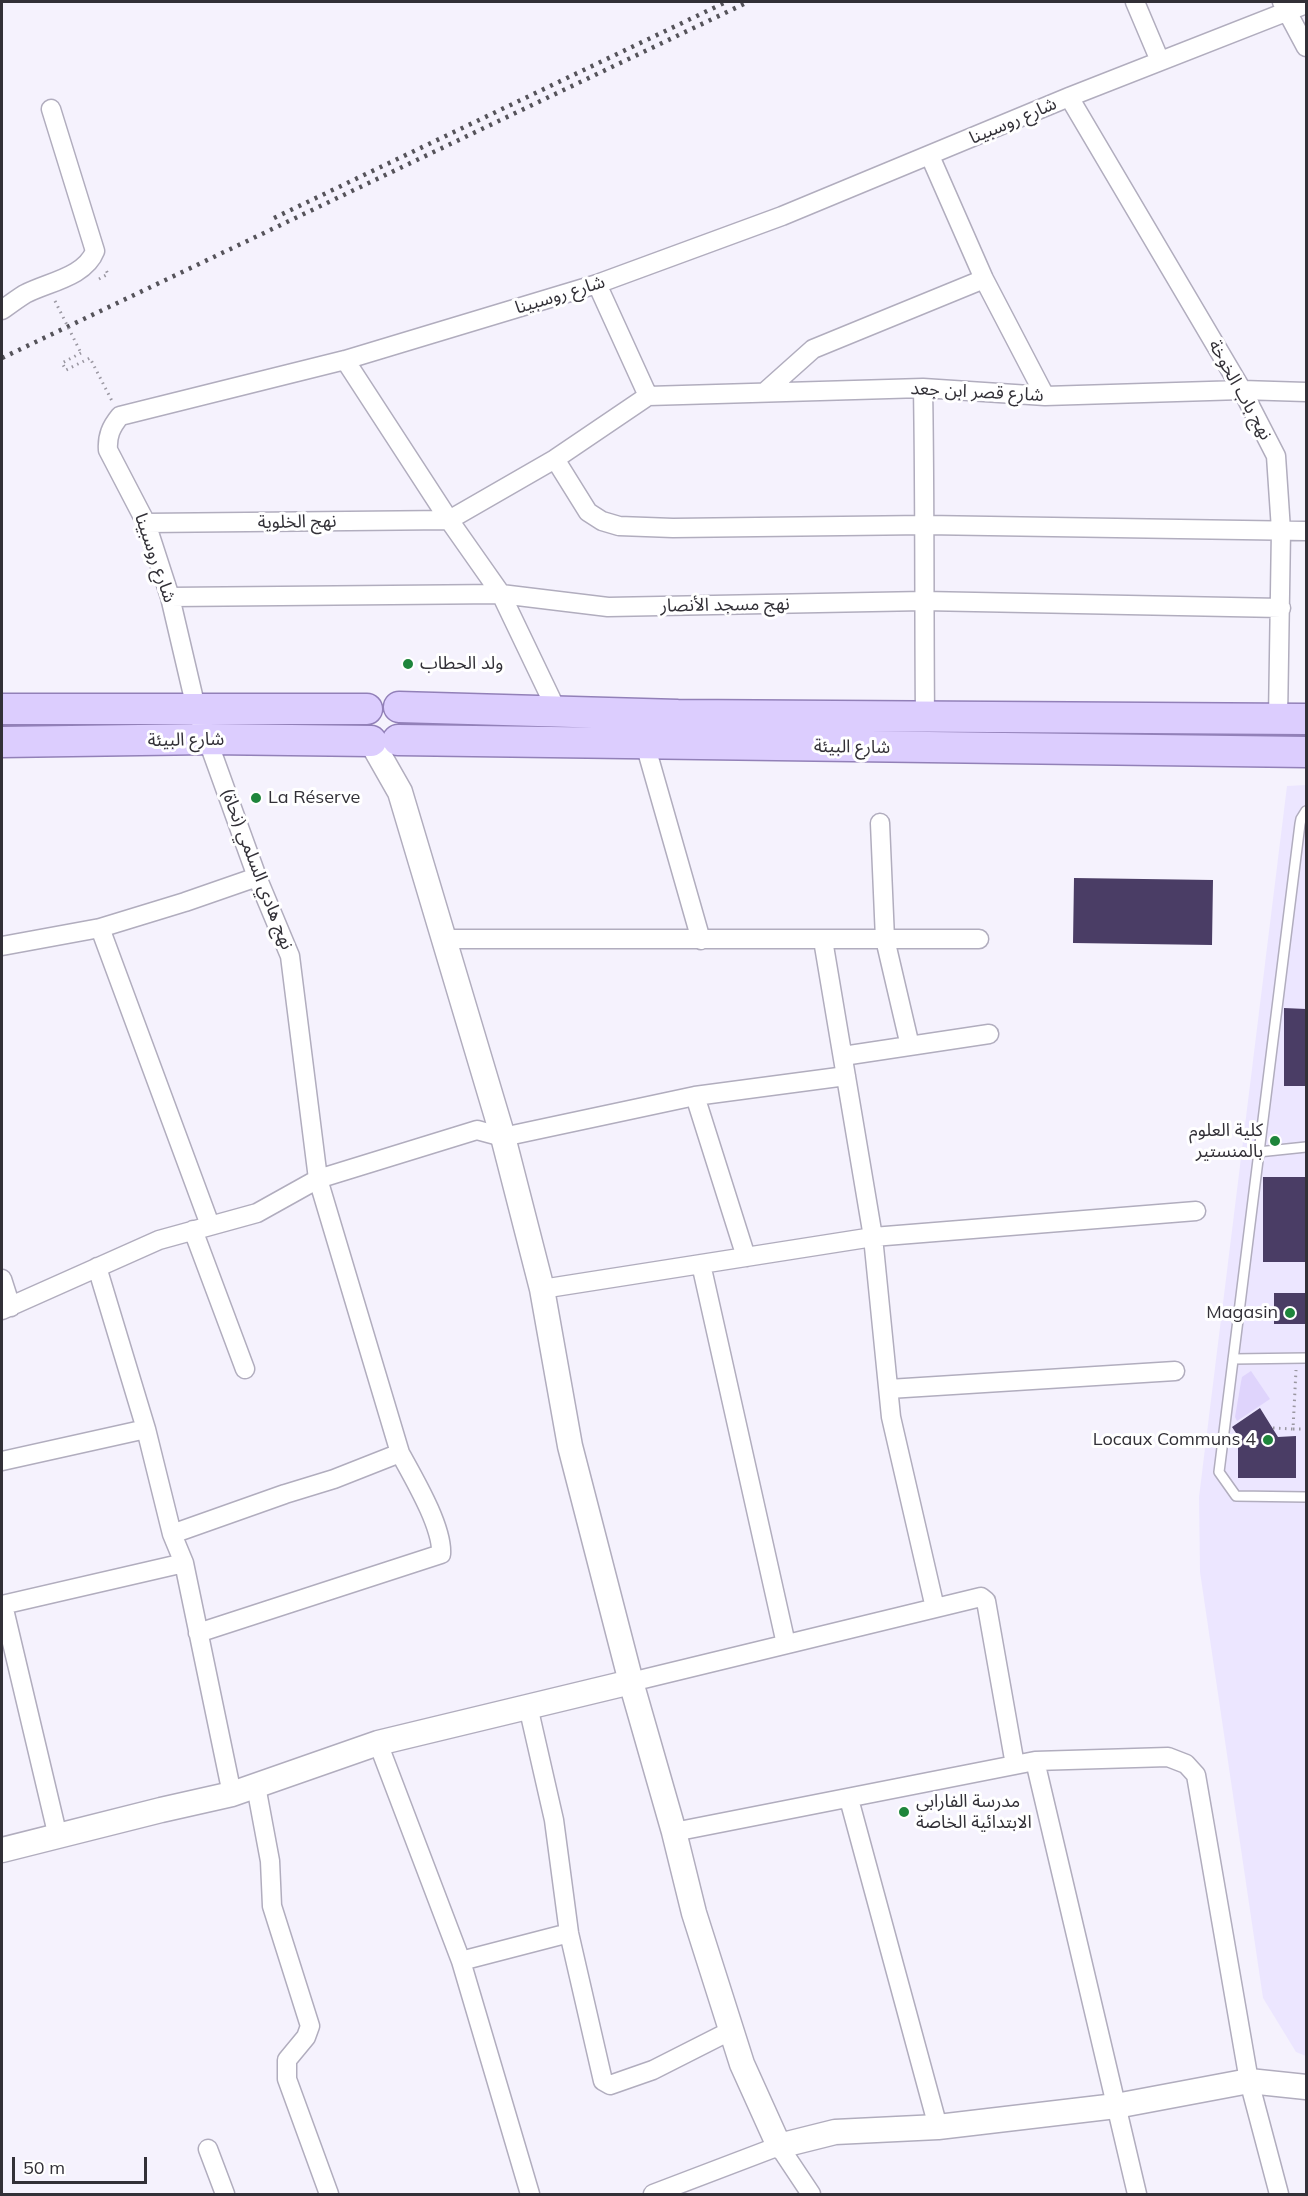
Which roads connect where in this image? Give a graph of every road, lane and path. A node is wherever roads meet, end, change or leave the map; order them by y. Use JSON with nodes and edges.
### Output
{"nodes":[{"id":1,"x":1135,"y":2,"type":"edge"},
{"id":2,"x":1306,"y":4,"type":"edge"},
{"id":3,"x":1284,"y":7,"type":"edge"},
{"id":4,"x":1306,"y":47,"type":"edge"},
{"id":5,"x":1160,"y":61,"type":"junction"},
{"id":6,"x":1069,"y":97,"type":"junction"},
{"id":7,"x":51,"y":109,"type":"dead end"},
{"id":8,"x":930,"y":156,"type":"junction"},
{"id":9,"x":984,"y":279,"type":"junction"},
{"id":10,"x":597,"y":284,"type":"junction"},
{"id":11,"x":55,"y":301,"type":"dead end"},
{"id":12,"x":2,"y":310,"type":"edge"},
{"id":13,"x":345,"y":360,"type":"junction"},
{"id":14,"x":923,"y":388,"type":"junction"},
{"id":15,"x":1242,"y":390,"type":"junction"},
{"id":16,"x":766,"y":392,"type":"junction"},
{"id":17,"x":1306,"y":392,"type":"edge"},
{"id":18,"x":648,"y":396,"type":"junction"},
{"id":19,"x":1045,"y":396,"type":"junction"},
{"id":20,"x":120,"y":416,"type":"junction"},
{"id":21,"x":555,"y":459,"type":"junction"},
{"id":22,"x":449,"y":520,"type":"junction"},
{"id":23,"x":146,"y":523,"type":"junction"},
{"id":24,"x":926,"y":525,"type":"junction"},
{"id":25,"x":1281,"y":530,"type":"junction"},
{"id":26,"x":1306,"y":531,"type":"edge"},
{"id":27,"x":501,"y":594,"type":"junction"},
{"id":28,"x":170,"y":597,"type":"junction"},
{"id":29,"x":924,"y":601,"type":"junction"},
{"id":30,"x":1281,"y":608,"type":"junction"},
{"id":31,"x":399,"y":707,"type":"junction"},
{"id":32,"x":196,"y":708,"type":"junction"},
{"id":33,"x":2,"y":709,"type":"edge"},
{"id":34,"x":367,"y":709,"type":"junction"},
{"id":35,"x":557,"y":711,"type":"junction"},
{"id":36,"x":925,"y":717,"type":"junction"},
{"id":37,"x":1286,"y":719,"type":"edge"},
{"id":38,"x":209,"y":739,"type":"junction"},
{"id":39,"x":384,"y":740,"type":"junction"},
{"id":40,"x":2,"y":742,"type":"edge"},
{"id":41,"x":645,"y":744,"type":"junction"},
{"id":42,"x":1302,"y":752,"type":"edge"},
{"id":43,"x":1264,"y":753,"type":"junction"},
{"id":44,"x":1306,"y":811,"type":"edge"},
{"id":45,"x":880,"y":823,"type":"dead end"},
{"id":46,"x":257,"y":877,"type":"junction"},
{"id":47,"x":100,"y":928,"type":"junction"},
{"id":48,"x":444,"y":939,"type":"junction"},
{"id":49,"x":885,"y":939,"type":"junction"},
{"id":50,"x":979,"y":939,"type":"dead end"},
{"id":51,"x":701,"y":940,"type":"junction"},
{"id":52,"x":823,"y":940,"type":"junction"},
{"id":53,"x":2,"y":946,"type":"edge"},
{"id":54,"x":989,"y":1034,"type":"dead end"},
{"id":55,"x":910,"y":1046,"type":"junction"},
{"id":56,"x":843,"y":1056,"type":"junction"},
{"id":57,"x":846,"y":1076,"type":"junction"},
{"id":58,"x":695,"y":1096,"type":"junction"},
{"id":59,"x":503,"y":1137,"type":"junction"},
{"id":60,"x":1306,"y":1147,"type":"edge"},
{"id":61,"x":1258,"y":1152,"type":"junction"},
{"id":62,"x":318,"y":1179,"type":"junction"},
{"id":63,"x":1196,"y":1211,"type":"dead end"},
{"id":64,"x":201,"y":1228,"type":"junction"},
{"id":65,"x":873,"y":1237,"type":"junction"},
{"id":66,"x":746,"y":1257,"type":"junction"},
{"id":67,"x":701,"y":1264,"type":"junction"},
{"id":68,"x":97,"y":1267,"type":"junction"},
{"id":69,"x":2,"y":1279,"type":"edge"},
{"id":70,"x":542,"y":1289,"type":"junction"},
{"id":71,"x":6,"y":1308,"type":"edge"},
{"id":72,"x":1302,"y":1358,"type":"edge"},
{"id":73,"x":1233,"y":1359,"type":"junction"},
{"id":74,"x":245,"y":1369,"type":"dead end"},
{"id":75,"x":1175,"y":1371,"type":"dead end"},
{"id":76,"x":889,"y":1389,"type":"junction"},
{"id":77,"x":1273,"y":1428,"type":"dead end"},
{"id":78,"x":146,"y":1429,"type":"junction"},
{"id":79,"x":1293,"y":1429,"type":"junction"},
{"id":80,"x":1306,"y":1429,"type":"edge"},
{"id":81,"x":400,"y":1453,"type":"junction"},
{"id":82,"x":2,"y":1461,"type":"edge"},
{"id":83,"x":1306,"y":1497,"type":"edge"},
{"id":84,"x":172,"y":1534,"type":"junction"},
{"id":85,"x":184,"y":1563,"type":"junction"},
{"id":86,"x":2,"y":1605,"type":"edge"},
{"id":87,"x":935,"y":1608,"type":"junction"},
{"id":88,"x":198,"y":1633,"type":"junction"},
{"id":89,"x":786,"y":1644,"type":"junction"},
{"id":90,"x":631,"y":1682,"type":"junction"},
{"id":91,"x":528,"y":1706,"type":"junction"},
{"id":92,"x":378,"y":1743,"type":"junction"},
{"id":93,"x":1035,"y":1761,"type":"junction"},
{"id":94,"x":1015,"y":1765,"type":"junction"},
{"id":95,"x":256,"y":1786,"type":"junction"},
{"id":96,"x":232,"y":1794,"type":"junction"},
{"id":97,"x":849,"y":1799,"type":"junction"},
{"id":98,"x":674,"y":1832,"type":"junction"},
{"id":99,"x":58,"y":1837,"type":"junction"},
{"id":100,"x":2,"y":1850,"type":"edge"},
{"id":101,"x":569,"y":1933,"type":"junction"},
{"id":102,"x":461,"y":1961,"type":"junction"},
{"id":103,"x":730,"y":2031,"type":"junction"},
{"id":104,"x":1249,"y":2081,"type":"junction"},
{"id":105,"x":1306,"y":2088,"type":"edge"},
{"id":106,"x":1116,"y":2106,"type":"junction"},
{"id":107,"x":938,"y":2127,"type":"junction"},
{"id":108,"x":780,"y":2146,"type":"junction"},
{"id":109,"x":208,"y":2149,"type":"dead end"},
{"id":110,"x":225,"y":2194,"type":"edge"},
{"id":111,"x":329,"y":2194,"type":"edge"},
{"id":112,"x":530,"y":2194,"type":"edge"},
{"id":113,"x":653,"y":2194,"type":"edge"},
{"id":114,"x":811,"y":2194,"type":"edge"},
{"id":115,"x":1137,"y":2194,"type":"edge"},
{"id":116,"x":1279,"y":2194,"type":"edge"}],
"edges":[{"from":1,"to":5,"type":"street"},
{"from":2,"to":3,"type":"street","name":"شارع روسبينا"},
{"from":3,"to":4,"type":"street"},
{"from":3,"to":5,"type":"street","name":"شارع روسبينا"},
{"from":5,"to":6,"type":"street","name":"شارع روسبينا"},
{"from":6,"to":8,"type":"street","name":"شارع روسبينا"},
{"from":6,"to":15,"type":"street","name":"نهج باب الخوخة"},
{"from":7,"to":12,"type":"street"},
{"from":8,"to":9,"type":"street"},
{"from":8,"to":10,"type":"street","name":"شارع روسبينا"},
{"from":9,"to":16,"type":"street"},
{"from":9,"to":19,"type":"street"},
{"from":10,"to":13,"type":"street","name":"شارع روسبينا"},
{"from":10,"to":18,"type":"street"},
{"from":11,"to":20,"type":"path","bridge":true},
{"from":13,"to":20,"type":"street","name":"شارع روسبينا"},
{"from":13,"to":22,"type":"street"},
{"from":14,"to":16,"type":"street","name":"شارع قصر ابن جعد"},
{"from":14,"to":19,"type":"street","name":"شارع قصر ابن جعد"},
{"from":14,"to":24,"type":"street"},
{"from":15,"to":17,"type":"street","name":"شارع قصر ابن جعد"},
{"from":15,"to":19,"type":"street","name":"شارع قصر ابن جعد"},
{"from":15,"to":25,"type":"street","name":"نهج باب الخوخة"},
{"from":16,"to":18,"type":"street","name":"شارع قصر ابن جعد"},
{"from":18,"to":21,"type":"street"},
{"from":20,"to":23,"type":"street","name":"شارع روسبينا"},
{"from":21,"to":22,"type":"street"},
{"from":21,"to":24,"type":"street"},
{"from":22,"to":23,"type":"street","name":"نهج الخلوية"},
{"from":22,"to":27,"type":"street"},
{"from":23,"to":28,"type":"street","name":"شارع روسبينا"},
{"from":24,"to":25,"type":"street"},
{"from":24,"to":29,"type":"street"},
{"from":25,"to":26,"type":"street"},
{"from":25,"to":30,"type":"street","name":"نهج باب الخوخة"},
{"from":27,"to":28,"type":"street","name":"نهج مسجد الأنصار"},
{"from":27,"to":29,"type":"street","name":"نهج مسجد الأنصار"},
{"from":27,"to":35,"type":"street"},
{"from":28,"to":32,"type":"street","name":"شارع روسبينا"},
{"from":29,"to":30,"type":"street","name":"نهج مسجد الأنصار"},
{"from":29,"to":36,"type":"street"},
{"from":30,"to":37,"type":"street","name":"نهج باب الخوخة"},
{"from":31,"to":34,"type":"main road","name":"شارع البيئة"},
{"from":31,"to":35,"type":"main road","name":"شارع البيئة"},
{"from":31,"to":39,"type":"main road"},
{"from":32,"to":33,"type":"main road","name":"شارع البيئة"},
{"from":32,"to":34,"type":"main road","name":"شارع البيئة"},
{"from":32,"to":38,"type":"street","name":"شارع روسبينا"},
{"from":34,"to":39,"type":"main road"},
{"from":35,"to":36,"type":"main road","name":"شارع البيئة"},
{"from":36,"to":37,"type":"main road","name":"شارع البيئة"},
{"from":37,"to":42,"type":"main road"},
{"from":37,"to":43,"type":"main road"},
{"from":38,"to":39,"type":"main road","name":"شارع البيئة"},
{"from":38,"to":40,"type":"main road","name":"شارع البيئة"},
{"from":38,"to":46,"type":"street","name":"نهج هادي السلمي (نحاة)"},
{"from":39,"to":41,"type":"main road","name":"شارع البيئة"},
{"from":39,"to":48,"type":"street"},
{"from":41,"to":43,"type":"main road","name":"شارع البيئة"},
{"from":41,"to":51,"type":"street"},
{"from":42,"to":43,"type":"main road","name":"شارع البيئة"},
{"from":44,"to":61,"type":"lane"},
{"from":45,"to":49,"type":"street"},
{"from":46,"to":47,"type":"street"},
{"from":46,"to":62,"type":"street","name":"نهج هادي السلمي (نحاة)"},
{"from":47,"to":53,"type":"street"},
{"from":47,"to":64,"type":"street"},
{"from":48,"to":51,"type":"street"},
{"from":48,"to":59,"type":"street"},
{"from":49,"to":50,"type":"street"},
{"from":49,"to":52,"type":"street"},
{"from":49,"to":55,"type":"street"},
{"from":51,"to":52,"type":"street"},
{"from":52,"to":56,"type":"street"},
{"from":54,"to":55,"type":"street"},
{"from":55,"to":56,"type":"street"},
{"from":56,"to":57,"type":"street"},
{"from":57,"to":58,"type":"street"},
{"from":57,"to":65,"type":"street"},
{"from":58,"to":59,"type":"street"},
{"from":58,"to":66,"type":"street"},
{"from":59,"to":62,"type":"street"},
{"from":59,"to":70,"type":"street"},
{"from":60,"to":61,"type":"lane"},
{"from":61,"to":73,"type":"lane"},
{"from":62,"to":64,"type":"street"},
{"from":62,"to":81,"type":"street","name":"نهج هادي السلمي (نحاة)"},
{"from":63,"to":65,"type":"street"},
{"from":64,"to":68,"type":"street"},
{"from":64,"to":74,"type":"street"},
{"from":65,"to":66,"type":"street"},
{"from":65,"to":76,"type":"street"},
{"from":66,"to":67,"type":"street"},
{"from":67,"to":70,"type":"street"},
{"from":67,"to":89,"type":"street"},
{"from":68,"to":71,"type":"street"},
{"from":68,"to":78,"type":"street"},
{"from":69,"to":71,"type":"street"},
{"from":70,"to":90,"type":"street"},
{"from":72,"to":73,"type":"lane"},
{"from":72,"to":79,"type":"path"},
{"from":73,"to":83,"type":"lane"},
{"from":75,"to":76,"type":"street"},
{"from":76,"to":87,"type":"street"},
{"from":77,"to":79,"type":"path"},
{"from":78,"to":82,"type":"street"},
{"from":78,"to":84,"type":"street"},
{"from":79,"to":80,"type":"path"},
{"from":81,"to":84,"type":"street"},
{"from":81,"to":88,"type":"street","name":"نهج هادي السلمي (نحاة)"},
{"from":84,"to":85,"type":"street"},
{"from":85,"to":86,"type":"street"},
{"from":85,"to":88,"type":"street"},
{"from":86,"to":99,"type":"street"},
{"from":87,"to":89,"type":"street"},
{"from":87,"to":94,"type":"street"},
{"from":88,"to":96,"type":"street"},
{"from":89,"to":90,"type":"street"},
{"from":90,"to":91,"type":"street"},
{"from":90,"to":98,"type":"street"},
{"from":91,"to":92,"type":"street"},
{"from":91,"to":101,"type":"street"},
{"from":92,"to":95,"type":"street"},
{"from":92,"to":102,"type":"street"},
{"from":93,"to":94,"type":"street"},
{"from":93,"to":104,"type":"street"},
{"from":93,"to":106,"type":"street"},
{"from":94,"to":97,"type":"street"},
{"from":95,"to":96,"type":"street"},
{"from":95,"to":111,"type":"street"},
{"from":96,"to":99,"type":"street"},
{"from":97,"to":98,"type":"street"},
{"from":97,"to":107,"type":"street"},
{"from":98,"to":103,"type":"street"},
{"from":99,"to":100,"type":"street"},
{"from":101,"to":102,"type":"street"},
{"from":101,"to":103,"type":"street"},
{"from":102,"to":112,"type":"street"},
{"from":103,"to":108,"type":"street"},
{"from":104,"to":105,"type":"street"},
{"from":104,"to":106,"type":"street"},
{"from":104,"to":116,"type":"street"},
{"from":106,"to":107,"type":"street"},
{"from":106,"to":115,"type":"street"},
{"from":107,"to":108,"type":"street"},
{"from":108,"to":113,"type":"street"},
{"from":108,"to":114,"type":"street"},
{"from":109,"to":110,"type":"street"}]}
